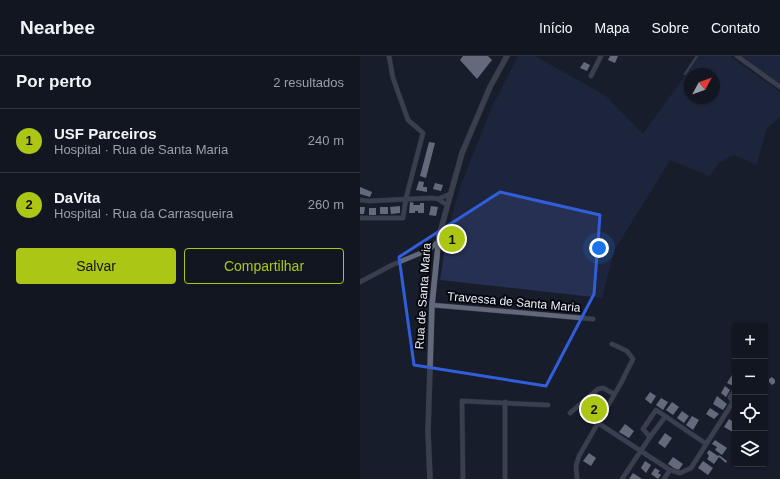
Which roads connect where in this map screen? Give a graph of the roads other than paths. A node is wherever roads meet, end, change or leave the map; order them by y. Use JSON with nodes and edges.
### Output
{"nodes":[{"id":1,"x":389,"y":56,"type":"edge"},
{"id":2,"x":507,"y":56,"type":"edge"},
{"id":3,"x":601,"y":56,"type":"edge"},
{"id":4,"x":697,"y":56,"type":"edge"},
{"id":5,"x":737,"y":56,"type":"edge"},
{"id":6,"x":689,"y":68,"type":"edge"},
{"id":7,"x":591,"y":76,"type":"dead end"},
{"id":8,"x":780,"y":87,"type":"edge"},
{"id":9,"x":450,"y":194,"type":"junction"},
{"id":10,"x":406,"y":198,"type":"junction"},
{"id":11,"x":438,"y":199,"type":"junction"},
{"id":12,"x":360,"y":200,"type":"edge"},
{"id":13,"x":447,"y":205,"type":"junction"},
{"id":14,"x":360,"y":218,"type":"edge"},
{"id":15,"x":438,"y":242,"type":"junction"},
{"id":16,"x":428,"y":250,"type":"junction"},
{"id":17,"x":437,"y":252,"type":"junction"},
{"id":18,"x":360,"y":282,"type":"edge"},
{"id":19,"x":432,"y":305,"type":"junction"},
{"id":20,"x":593,"y":319,"type":"dead end"},
{"id":21,"x":612,"y":344,"type":"dead end"},
{"id":22,"x":614,"y":394,"type":"junction"},
{"id":23,"x":505,"y":402,"type":"junction"},
{"id":24,"x":548,"y":405,"type":"dead end"},
{"id":25,"x":732,"y":405,"type":"edge"},
{"id":26,"x":570,"y":413,"type":"dead end"},
{"id":27,"x":665,"y":417,"type":"junction"},
{"id":28,"x":598,"y":423,"type":"junction"},
{"id":29,"x":650,"y":437,"type":"junction"},
{"id":30,"x":705,"y":443,"type":"junction"},
{"id":31,"x":642,"y":451,"type":"junction"},
{"id":32,"x":670,"y":470,"type":"junction"},
{"id":33,"x":430,"y":479,"type":"edge"},
{"id":34,"x":463,"y":479,"type":"edge"},
{"id":35,"x":505,"y":479,"type":"edge"},
{"id":36,"x":577,"y":479,"type":"edge"},
{"id":37,"x":622,"y":479,"type":"edge"},
{"id":38,"x":664,"y":479,"type":"edge"}],
"edges":[{"from":1,"to":10,"type":"street"},
{"from":2,"to":9,"type":"street","name":"Rua de Santa Maria"},
{"from":3,"to":7,"type":"street"},
{"from":4,"to":6,"type":"lane"},
{"from":5,"to":8,"type":"street"},
{"from":9,"to":11,"type":"street"},
{"from":9,"to":13,"type":"street","name":"Rua de Santa Maria"},
{"from":10,"to":11,"type":"street"},
{"from":10,"to":12,"type":"street"},
{"from":10,"to":14,"type":"street"},
{"from":11,"to":13,"type":"street"},
{"from":13,"to":15,"type":"street","name":"Rua de Santa Maria"},
{"from":15,"to":16,"type":"street"},
{"from":15,"to":17,"type":"street","name":"Rua de Santa Maria"},
{"from":16,"to":17,"type":"street"},
{"from":16,"to":18,"type":"street"},
{"from":17,"to":19,"type":"street","name":"Rua de Santa Maria"},
{"from":19,"to":20,"type":"street","name":"Travessa de Santa Maria"},
{"from":19,"to":33,"type":"street","name":"Rua de Santa Maria"},
{"from":21,"to":22,"type":"street"},
{"from":22,"to":26,"type":"street"},
{"from":22,"to":28,"type":"street"},
{"from":23,"to":24,"type":"street"},
{"from":23,"to":34,"type":"street"},
{"from":23,"to":35,"type":"street"},
{"from":25,"to":30,"type":"street"},
{"from":27,"to":29,"type":"street"},
{"from":27,"to":29,"type":"street"},
{"from":27,"to":30,"type":"street"},
{"from":28,"to":31,"type":"street"},
{"from":28,"to":36,"type":"street"},
{"from":29,"to":31,"type":"street"},
{"from":30,"to":32,"type":"street"},
{"from":31,"to":32,"type":"street"},
{"from":31,"to":37,"type":"street"},
{"from":32,"to":38,"type":"street"}]}
